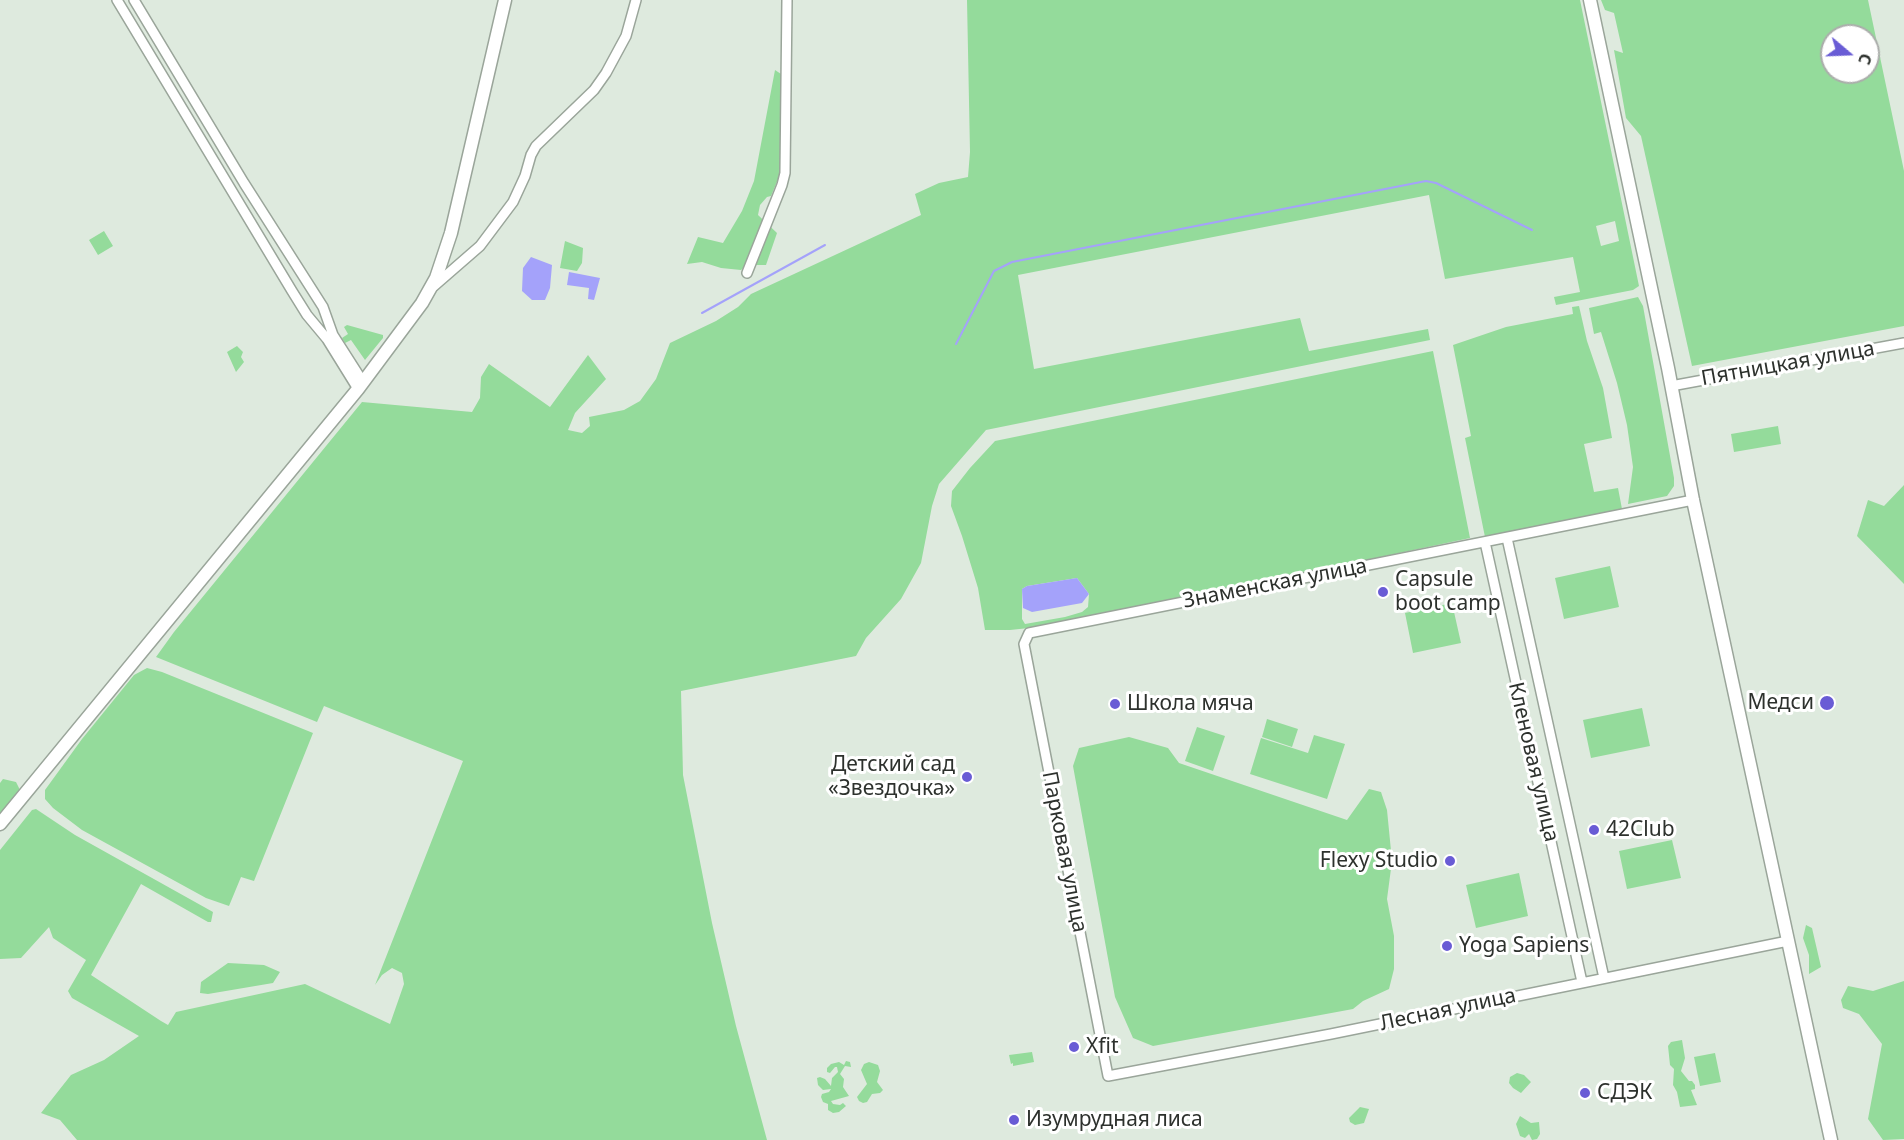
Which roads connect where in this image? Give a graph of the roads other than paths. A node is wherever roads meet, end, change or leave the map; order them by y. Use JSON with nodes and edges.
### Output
{"nodes":[{"id":1,"x":117,"y":0,"type":"edge"},
{"id":2,"x":134,"y":0,"type":"edge"},
{"id":3,"x":505,"y":0,"type":"edge"},
{"id":4,"x":636,"y":0,"type":"edge"},
{"id":5,"x":787,"y":0,"type":"edge"},
{"id":6,"x":1590,"y":0,"type":"edge"},
{"id":7,"x":747,"y":273,"type":"dead end"},
{"id":8,"x":430,"y":290,"type":"junction"},
{"id":9,"x":1904,"y":343,"type":"edge"},
{"id":10,"x":360,"y":386,"type":"junction"},
{"id":11,"x":1671,"y":386,"type":"junction"},
{"id":12,"x":1693,"y":500,"type":"junction"},
{"id":13,"x":1507,"y":538,"type":"junction"},
{"id":14,"x":1485,"y":542,"type":"junction"},
{"id":15,"x":1033,"y":631,"type":"joint"},
{"id":16,"x":0,"y":824,"type":"edge"},
{"id":17,"x":1788,"y":941,"type":"junction"},
{"id":18,"x":1604,"y":978,"type":"junction"},
{"id":19,"x":1582,"y":982,"type":"junction"},
{"id":20,"x":1108,"y":1076,"type":"joint"},
{"id":21,"x":1831,"y":1140,"type":"edge"}],
"edges":[{"from":1,"to":10,"type":"street"},
{"from":2,"to":10,"type":"street"},
{"from":3,"to":8,"type":"street"},
{"from":4,"to":8,"type":"street"},
{"from":5,"to":7,"type":"street"},
{"from":6,"to":11,"type":"street"},
{"from":8,"to":10,"type":"street"},
{"from":9,"to":11,"type":"street","name":"Пятницкая улица"},
{"from":10,"to":16,"type":"street"},
{"from":11,"to":12,"type":"street"},
{"from":12,"to":13,"type":"street","name":"Знаменская улица"},
{"from":12,"to":17,"type":"street"},
{"from":13,"to":14,"type":"street","name":"Знаменская улица"},
{"from":13,"to":18,"type":"street","name":"Кленовая улица"},
{"from":14,"to":15,"type":"street","name":"Знаменская улица"},
{"from":14,"to":19,"type":"street","name":"Кленовая улица"},
{"from":15,"to":20,"type":"street","name":"Парковая улица"},
{"from":17,"to":18,"type":"street","name":"Лесная улица"},
{"from":17,"to":21,"type":"street"},
{"from":18,"to":19,"type":"street","name":"Лесная улица"},
{"from":19,"to":20,"type":"street","name":"Лесная улица"}]}
